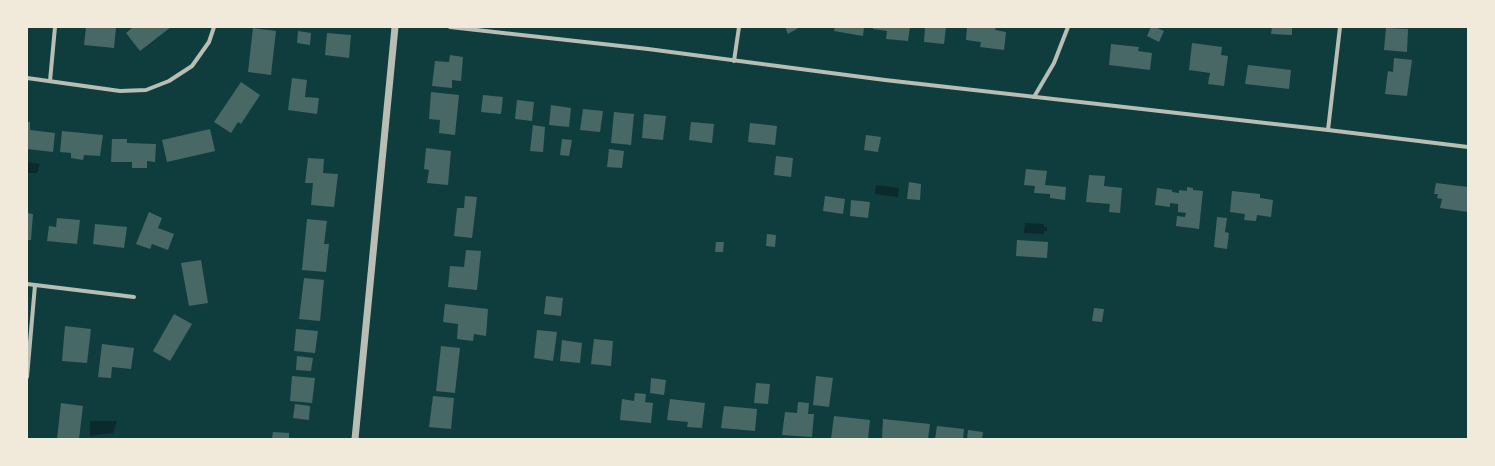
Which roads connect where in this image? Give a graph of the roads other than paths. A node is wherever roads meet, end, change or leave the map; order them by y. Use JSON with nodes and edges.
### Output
{"nodes":[{"id":1,"x":55,"y":27,"type":"edge"},
{"id":2,"x":214,"y":27,"type":"edge"},
{"id":3,"x":395,"y":27,"type":"edge"},
{"id":4,"x":450,"y":27,"type":"edge"},
{"id":5,"x":739,"y":27,"type":"edge"},
{"id":6,"x":1068,"y":27,"type":"edge"},
{"id":7,"x":1340,"y":27,"type":"edge"},
{"id":8,"x":734,"y":61,"type":"junction"},
{"id":9,"x":27,"y":78,"type":"edge"},
{"id":10,"x":50,"y":81,"type":"junction"},
{"id":11,"x":1034,"y":96,"type":"junction"},
{"id":12,"x":1328,"y":130,"type":"junction"},
{"id":13,"x":1468,"y":147,"type":"edge"},
{"id":14,"x":27,"y":284,"type":"edge"},
{"id":15,"x":35,"y":285,"type":"junction"},
{"id":16,"x":134,"y":297,"type":"dead end"},
{"id":17,"x":27,"y":377,"type":"edge"},
{"id":18,"x":355,"y":439,"type":"edge"}],
"edges":[{"from":1,"to":10,"type":"street"},
{"from":2,"to":10,"type":"street"},
{"from":3,"to":18,"type":"street"},
{"from":4,"to":8,"type":"street"},
{"from":5,"to":8,"type":"street"},
{"from":6,"to":11,"type":"street"},
{"from":7,"to":12,"type":"street"},
{"from":8,"to":11,"type":"street"},
{"from":9,"to":10,"type":"street"},
{"from":11,"to":12,"type":"street"},
{"from":12,"to":13,"type":"street"},
{"from":14,"to":15,"type":"street"},
{"from":15,"to":16,"type":"street"},
{"from":15,"to":17,"type":"street"}]}
